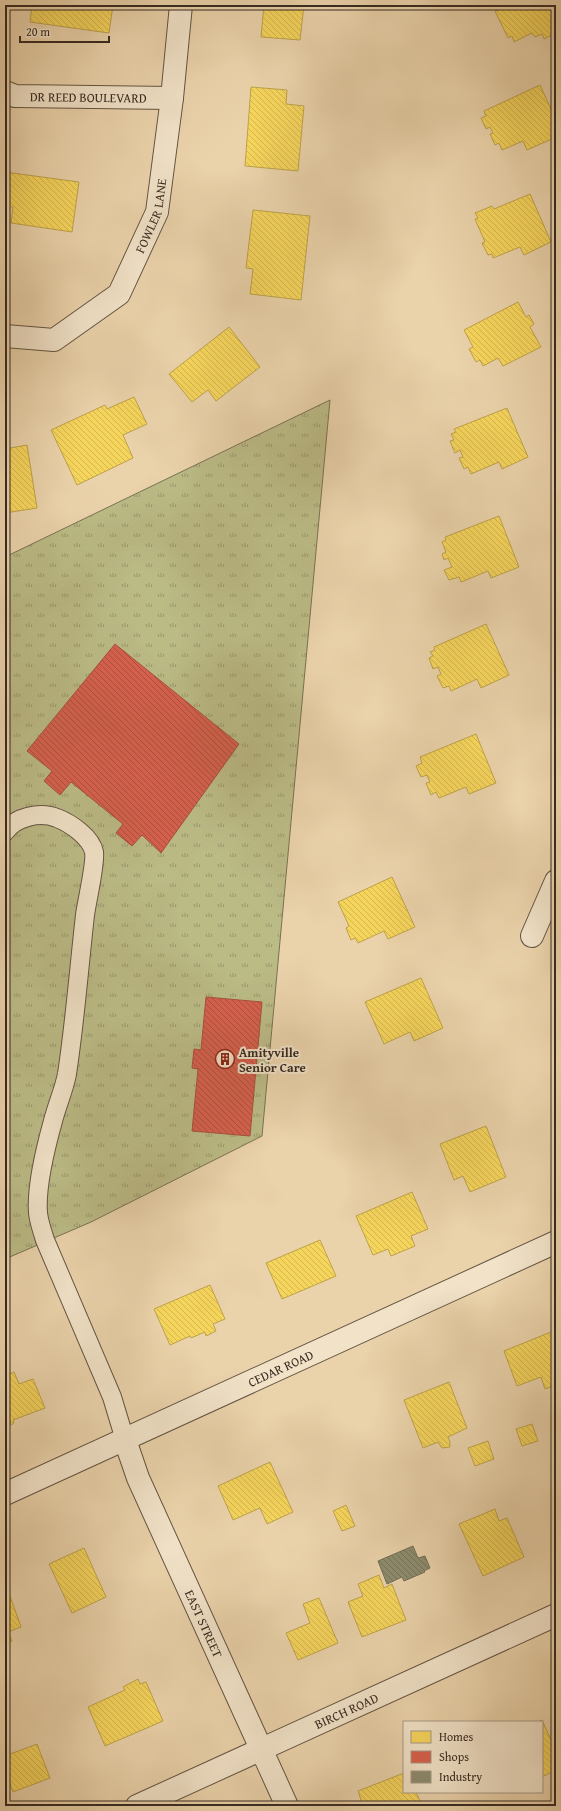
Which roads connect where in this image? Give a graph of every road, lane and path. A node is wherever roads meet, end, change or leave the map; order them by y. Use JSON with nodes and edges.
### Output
{"nodes":[{"id":1,"x":181,"y":5,"type":"edge"},
{"id":2,"x":5,"y":92,"type":"edge"},
{"id":3,"x":172,"y":98,"type":"junction"},
{"id":4,"x":5,"y":336,"type":"edge"},
{"id":5,"x":5,"y":832,"type":"edge"},
{"id":6,"x":556,"y":881,"type":"edge"},
{"id":7,"x":532,"y":936,"type":"dead end"},
{"id":8,"x":556,"y":1242,"type":"edge"},
{"id":9,"x":125,"y":1440,"type":"junction"},
{"id":10,"x":5,"y":1494,"type":"edge"},
{"id":11,"x":556,"y":1615,"type":"edge"},
{"id":12,"x":261,"y":1750,"type":"junction"},
{"id":13,"x":137,"y":1806,"type":"edge"},
{"id":14,"x":287,"y":1806,"type":"edge"}],
"edges":[{"from":1,"to":3,"type":"street","name":"FOWLER LANE"},
{"from":2,"to":3,"type":"street","name":"DR REED BOULEVARD"},
{"from":3,"to":4,"type":"street","name":"FOWLER LANE"},
{"from":5,"to":9,"type":"lane"},
{"from":6,"to":7,"type":"street"},
{"from":8,"to":9,"type":"street","name":"CEDAR ROAD"},
{"from":9,"to":10,"type":"street","name":"CEDAR ROAD"},
{"from":9,"to":12,"type":"street","name":"EAST STREET"},
{"from":11,"to":12,"type":"street","name":"BIRCH ROAD"},
{"from":12,"to":13,"type":"street","name":"BIRCH ROAD"},
{"from":12,"to":14,"type":"street","name":"EAST STREET"}]}
